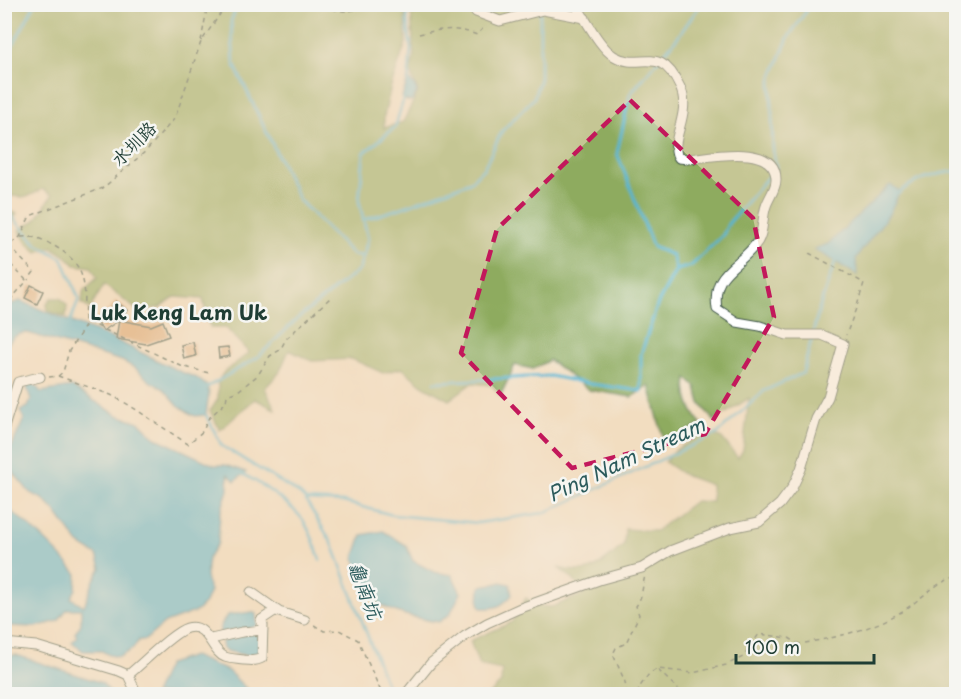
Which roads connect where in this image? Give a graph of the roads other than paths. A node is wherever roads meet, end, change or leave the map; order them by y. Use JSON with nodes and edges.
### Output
{"nodes":[{"id":1,"x":470,"y":4,"type":"edge"},
{"id":2,"x":575,"y":4,"type":"edge"},
{"id":3,"x":585,"y":18,"type":"junction"},
{"id":4,"x":40,"y":377,"type":"road end"},
{"id":5,"x":4,"y":427,"type":"edge"},
{"id":6,"x":251,"y":592,"type":"dead end"},
{"id":7,"x":276,"y":610,"type":"junction"},
{"id":8,"x":304,"y":620,"type":"road end"},
{"id":9,"x":263,"y":630,"type":"junction"},
{"id":10,"x":211,"y":639,"type":"junction"},
{"id":11,"x":4,"y":643,"type":"edge"},
{"id":12,"x":128,"y":675,"type":"junction"},
{"id":13,"x":137,"y":694,"type":"edge"},
{"id":14,"x":406,"y":694,"type":"edge"}],
"edges":[{"from":1,"to":3,"type":"street"},
{"from":2,"to":3,"type":"street"},
{"from":3,"to":14,"type":"street"},
{"from":4,"to":5,"type":"street"},
{"from":6,"to":7,"type":"street"},
{"from":7,"to":8,"type":"street"},
{"from":7,"to":9,"type":"street"},
{"from":9,"to":10,"type":"street"},
{"from":9,"to":10,"type":"street"},
{"from":10,"to":12,"type":"street"},
{"from":11,"to":12,"type":"street"},
{"from":12,"to":13,"type":"street"}]}
